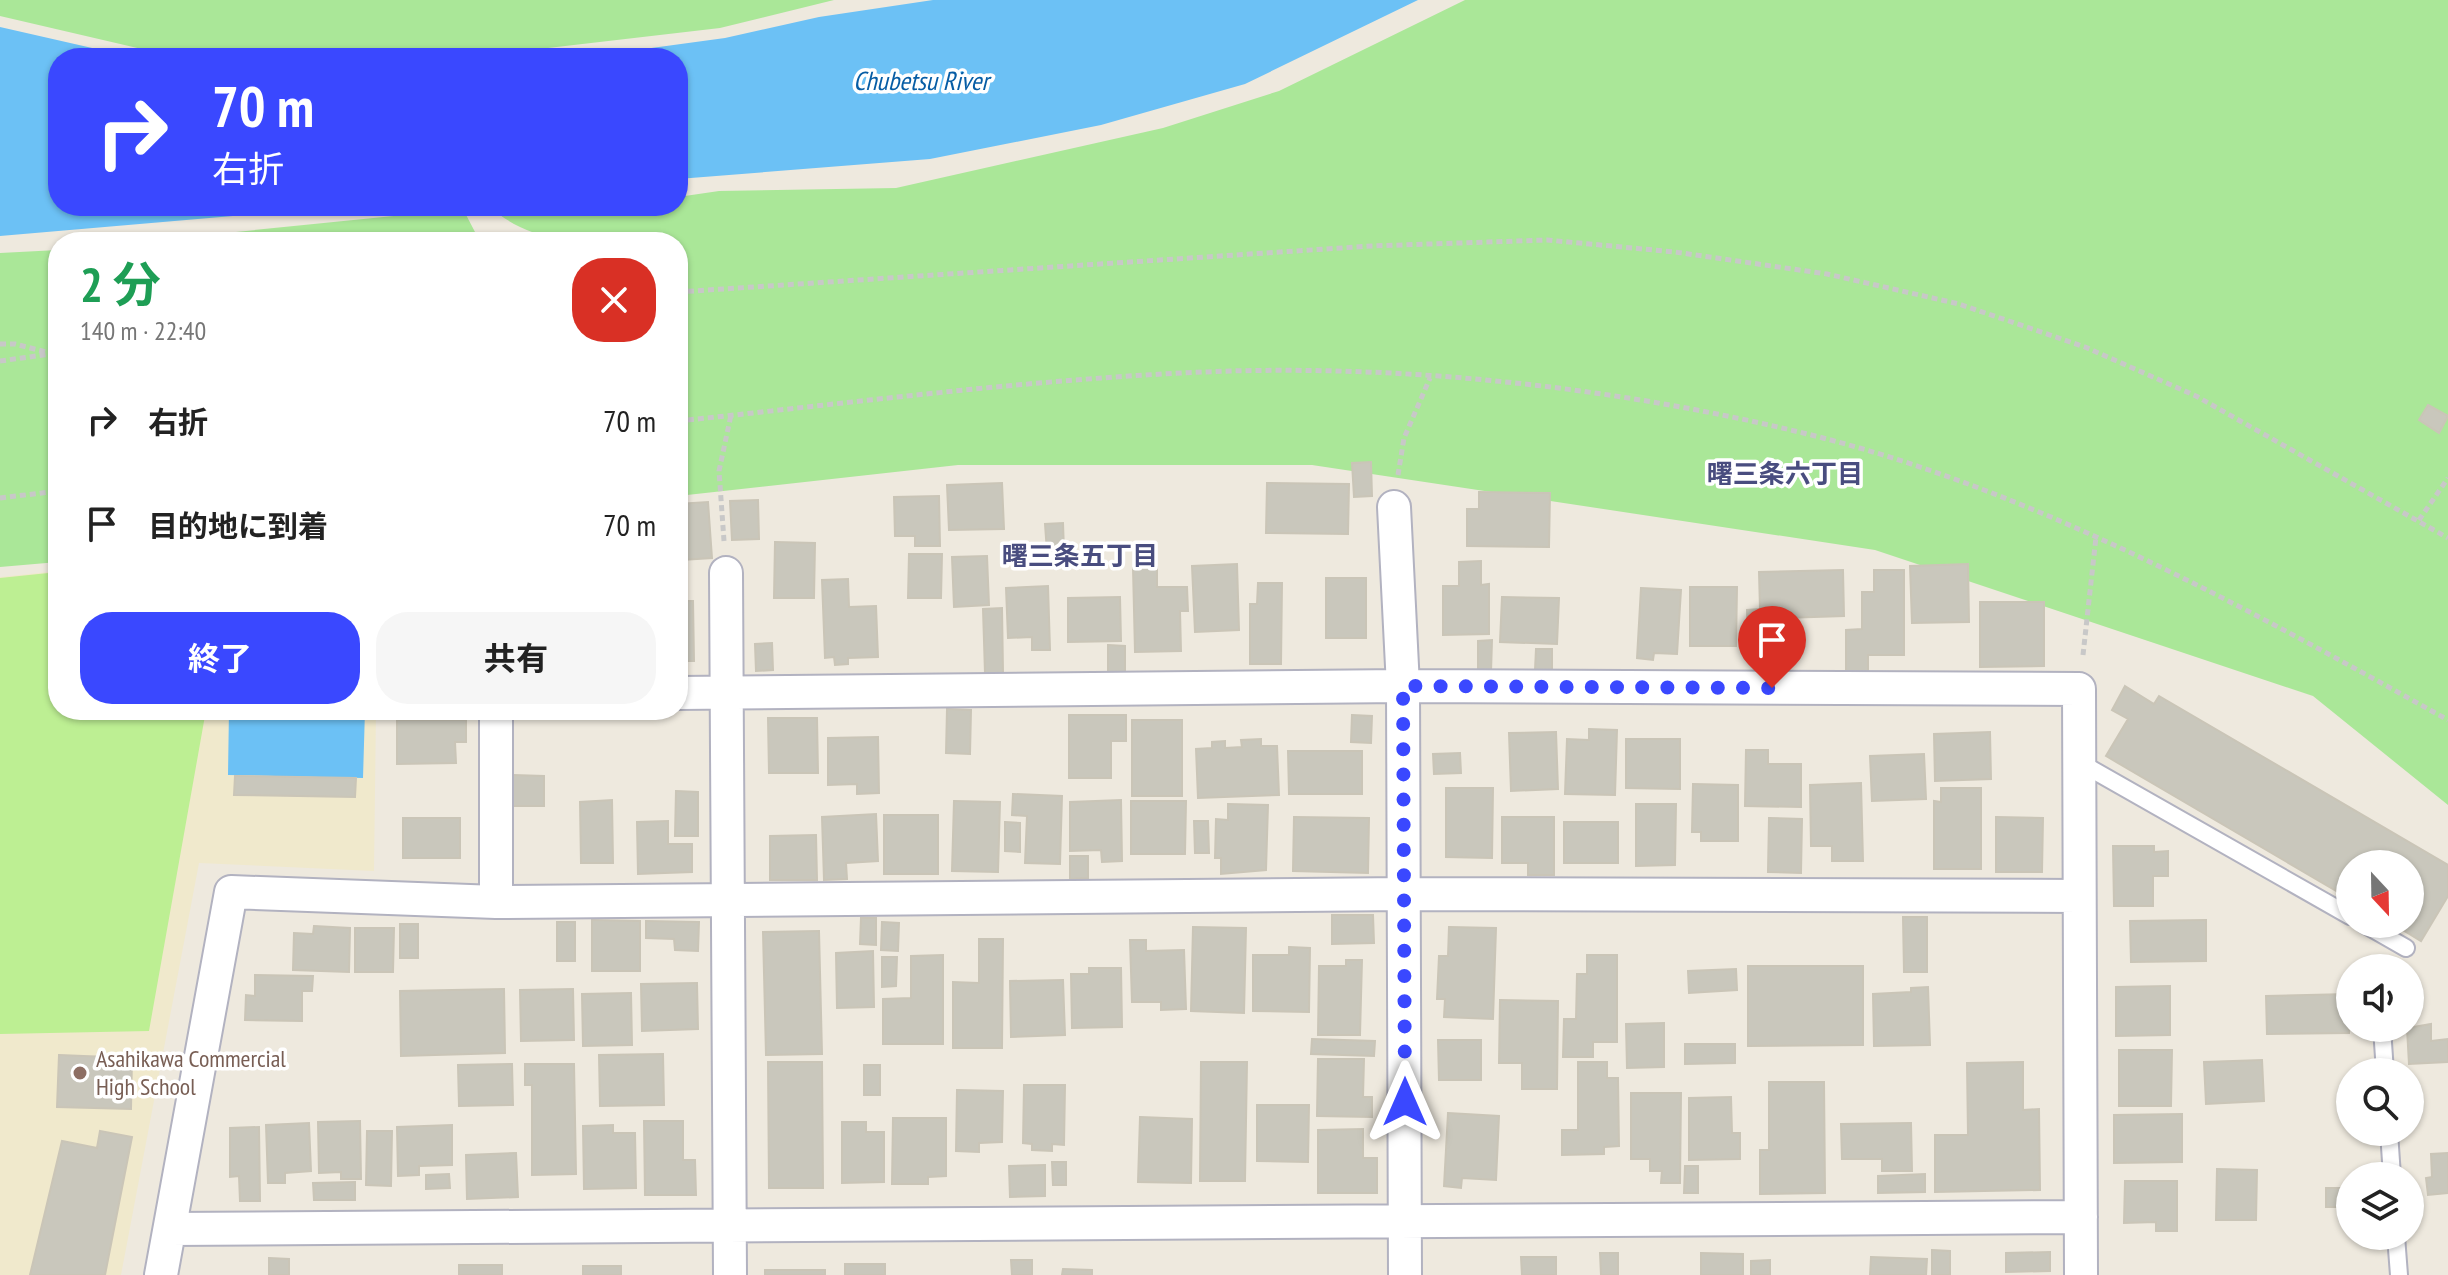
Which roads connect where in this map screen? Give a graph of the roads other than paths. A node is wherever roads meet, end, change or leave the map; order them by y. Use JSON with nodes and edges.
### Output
{"nodes":[{"id":1,"x":1394,"y":507,"type":"dead end"},
{"id":2,"x":726,"y":573,"type":"road end"},
{"id":3,"x":1403,"y":686,"type":"junction"},
{"id":4,"x":725,"y":692,"type":"junction"},
{"id":5,"x":688,"y":693,"type":"edge"},
{"id":6,"x":496,"y":720,"type":"edge"},
{"id":7,"x":2079,"y":762,"type":"junction"},
{"id":8,"x":1405,"y":894,"type":"junction"},
{"id":9,"x":2079,"y":896,"type":"junction"},
{"id":10,"x":729,"y":897,"type":"junction"},
{"id":11,"x":496,"y":902,"type":"junction"},
{"id":12,"x":2336,"y":908,"type":"edge"},
{"id":13,"x":2388,"y":938,"type":"edge"},
{"id":14,"x":2406,"y":948,"type":"dead end"},
{"id":15,"x":2081,"y":1217,"type":"junction"},
{"id":16,"x":1405,"y":1222,"type":"junction"},
{"id":17,"x":730,"y":1225,"type":"junction"},
{"id":18,"x":170,"y":1229,"type":"junction"},
{"id":19,"x":2397,"y":1250,"type":"edge"},
{"id":20,"x":161,"y":1275,"type":"edge"},
{"id":21,"x":730,"y":1275,"type":"edge"},
{"id":22,"x":1405,"y":1275,"type":"edge"},
{"id":23,"x":2081,"y":1275,"type":"edge"},
{"id":24,"x":2399,"y":1275,"type":"edge"}],
"edges":[{"from":1,"to":3,"type":"street"},
{"from":2,"to":4,"type":"street"},
{"from":3,"to":4,"type":"street"},
{"from":3,"to":7,"type":"street"},
{"from":3,"to":8,"type":"street"},
{"from":4,"to":5,"type":"street"},
{"from":4,"to":10,"type":"street"},
{"from":6,"to":11,"type":"street"},
{"from":7,"to":9,"type":"street"},
{"from":7,"to":12,"type":"lane"},
{"from":8,"to":9,"type":"street"},
{"from":8,"to":10,"type":"street"},
{"from":8,"to":16,"type":"street"},
{"from":9,"to":15,"type":"street"},
{"from":10,"to":11,"type":"street"},
{"from":10,"to":17,"type":"street"},
{"from":11,"to":18,"type":"street"},
{"from":13,"to":14,"type":"lane"},
{"from":15,"to":16,"type":"street"},
{"from":15,"to":23,"type":"street"},
{"from":16,"to":17,"type":"street"},
{"from":16,"to":22,"type":"street"},
{"from":17,"to":18,"type":"street"},
{"from":17,"to":21,"type":"street"},
{"from":18,"to":20,"type":"street"},
{"from":19,"to":24,"type":"lane"}]}
